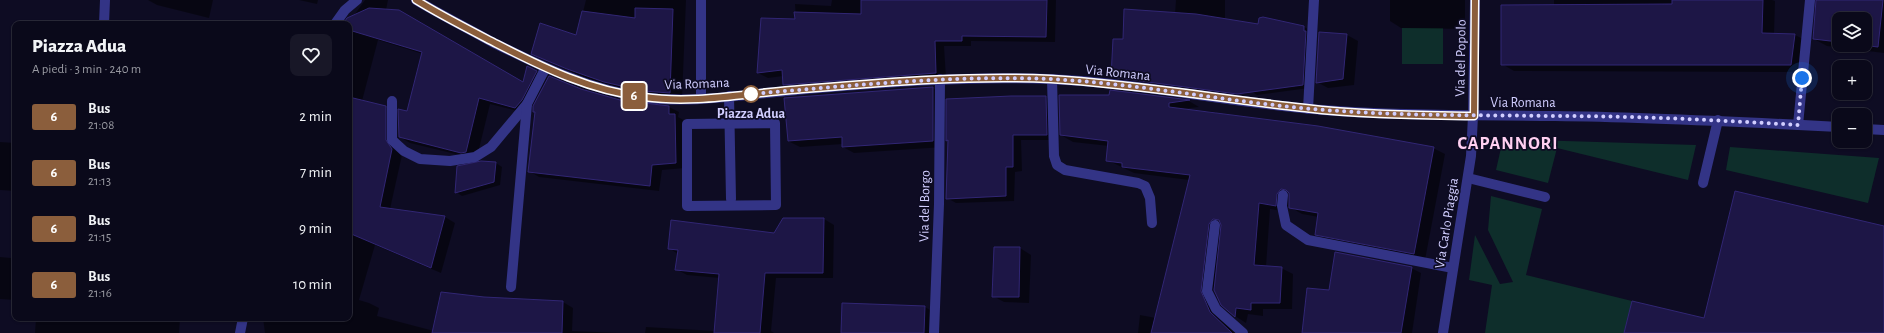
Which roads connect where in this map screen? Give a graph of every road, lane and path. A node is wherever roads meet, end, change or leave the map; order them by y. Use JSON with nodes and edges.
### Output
{"nodes":[{"id":1,"x":105,"y":0,"type":"edge"},
{"id":2,"x":357,"y":0,"type":"edge"},
{"id":3,"x":416,"y":0,"type":"edge"},
{"id":4,"x":701,"y":0,"type":"edge"},
{"id":5,"x":1314,"y":0,"type":"edge"},
{"id":6,"x":1475,"y":0,"type":"edge"},
{"id":7,"x":1810,"y":0,"type":"edge"},
{"id":8,"x":104,"y":21,"type":"edge"},
{"id":9,"x":338,"y":21,"type":"edge"},
{"id":10,"x":545,"y":69,"type":"junction"},
{"id":11,"x":940,"y":79,"type":"junction"},
{"id":12,"x":1052,"y":79,"type":"junction"},
{"id":13,"x":729,"y":96,"type":"junction"},
{"id":14,"x":701,"y":99,"type":"junction"},
{"id":15,"x":392,"y":101,"type":"dead end"},
{"id":16,"x":527,"y":104,"type":"junction"},
{"id":17,"x":1308,"y":109,"type":"junction"},
{"id":18,"x":1474,"y":116,"type":"junction"},
{"id":19,"x":1718,"y":120,"type":"junction"},
{"id":20,"x":729,"y":124,"type":"junction"},
{"id":21,"x":1798,"y":125,"type":"junction"},
{"id":22,"x":1832,"y":127,"type":"edge"},
{"id":23,"x":1872,"y":129,"type":"edge"},
{"id":24,"x":1884,"y":130,"type":"edge"},
{"id":25,"x":1468,"y":178,"type":"junction"},
{"id":26,"x":1703,"y":183,"type":"dead end"},
{"id":27,"x":1283,"y":195,"type":"dead end"},
{"id":28,"x":1545,"y":197,"type":"dead end"},
{"id":29,"x":731,"y":199,"type":"dead end"},
{"id":30,"x":1152,"y":223,"type":"dead end"},
{"id":31,"x":1215,"y":224,"type":"dead end"},
{"id":32,"x":1453,"y":268,"type":"junction"},
{"id":33,"x":511,"y":287,"type":"dead end"},
{"id":34,"x":242,"y":321,"type":"edge"},
{"id":35,"x":240,"y":333,"type":"edge"},
{"id":36,"x":934,"y":333,"type":"edge"},
{"id":37,"x":1243,"y":333,"type":"edge"},
{"id":38,"x":1443,"y":333,"type":"edge"}],
"edges":[{"from":1,"to":8,"type":"street"},
{"from":2,"to":9,"type":"street"},
{"from":3,"to":10,"type":"street","name":"Via Romana"},
{"from":4,"to":14,"type":"street"},
{"from":5,"to":17,"type":"street"},
{"from":6,"to":18,"type":"street","name":"Via del Popolo"},
{"from":7,"to":21,"type":"street"},
{"from":10,"to":14,"type":"street","name":"Via Romana"},
{"from":10,"to":16,"type":"street"},
{"from":11,"to":12,"type":"street","name":"Via Romana"},
{"from":11,"to":13,"type":"street","name":"Via Romana"},
{"from":11,"to":36,"type":"street","name":"Via del Borgo"},
{"from":12,"to":17,"type":"street","name":"Via Romana"},
{"from":12,"to":30,"type":"street"},
{"from":13,"to":14,"type":"street","name":"Via Romana"},
{"from":13,"to":20,"type":"street"},
{"from":15,"to":16,"type":"street"},
{"from":16,"to":33,"type":"street"},
{"from":17,"to":18,"type":"street","name":"Via Romana"},
{"from":18,"to":19,"type":"street","name":"Via Romana"},
{"from":18,"to":25,"type":"street","name":"Via Carlo Piaggia"},
{"from":19,"to":21,"type":"street","name":"Via Romana"},
{"from":19,"to":26,"type":"street"},
{"from":20,"to":20,"type":"street"},
{"from":20,"to":29,"type":"street"},
{"from":21,"to":22,"type":"street","name":"Via Romana"},
{"from":23,"to":24,"type":"street"},
{"from":25,"to":28,"type":"street"},
{"from":25,"to":32,"type":"street","name":"Via Carlo Piaggia"},
{"from":27,"to":32,"type":"street"},
{"from":31,"to":37,"type":"street"},
{"from":32,"to":38,"type":"street","name":"Via Carlo Piaggia"},
{"from":34,"to":35,"type":"street"}]}
